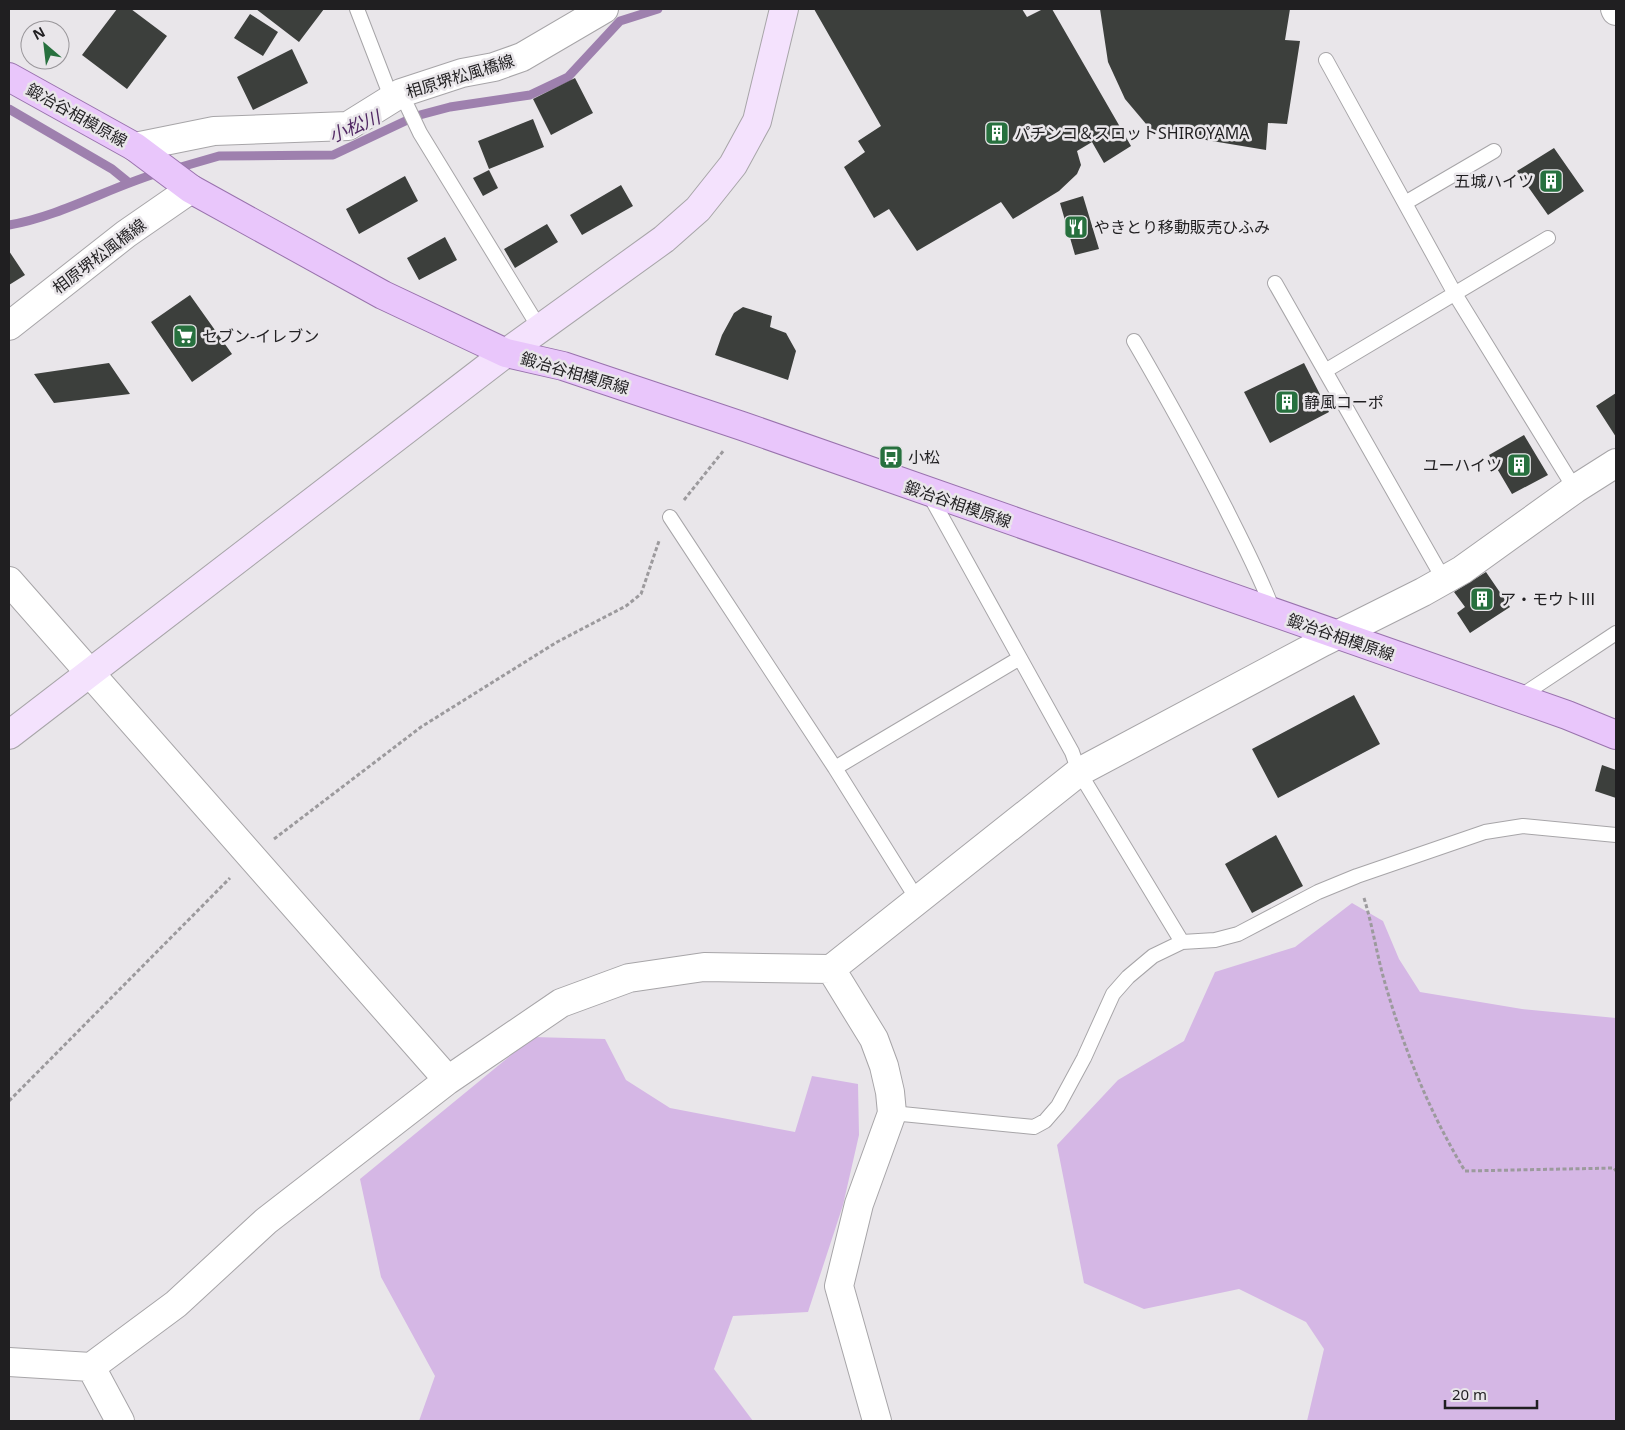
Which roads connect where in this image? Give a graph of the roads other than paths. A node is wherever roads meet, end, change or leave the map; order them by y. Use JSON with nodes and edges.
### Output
{"nodes":[{"id":1,"x":358,"y":9,"type":"edge"},
{"id":2,"x":604,"y":9,"type":"edge"},
{"id":3,"x":784,"y":9,"type":"edge"},
{"id":4,"x":1326,"y":60,"type":"dead end"},
{"id":5,"x":9,"y":76,"type":"edge"},
{"id":6,"x":399,"y":97,"type":"junction"},
{"id":7,"x":140,"y":151,"type":"junction"},
{"id":8,"x":1494,"y":151,"type":"dead end"},
{"id":9,"x":185,"y":185,"type":"junction"},
{"id":10,"x":1405,"y":203,"type":"junction"},
{"id":11,"x":1548,"y":238,"type":"dead end"},
{"id":12,"x":1275,"y":283,"type":"dead end"},
{"id":13,"x":1455,"y":294,"type":"junction"},
{"id":14,"x":9,"y":326,"type":"edge"},
{"id":15,"x":540,"y":329,"type":"junction"},
{"id":16,"x":1134,"y":341,"type":"dead end"},
{"id":17,"x":506,"y":353,"type":"junction"},
{"id":18,"x":1325,"y":371,"type":"junction"},
{"id":19,"x":1616,"y":463,"type":"edge"},
{"id":20,"x":1575,"y":489,"type":"junction"},
{"id":21,"x":929,"y":494,"type":"junction"},
{"id":22,"x":670,"y":517,"type":"road end"},
{"id":23,"x":1444,"y":580,"type":"junction"},
{"id":24,"x":9,"y":581,"type":"edge"},
{"id":25,"x":1274,"y":614,"type":"junction"},
{"id":26,"x":1616,"y":633,"type":"edge"},
{"id":27,"x":1337,"y":635,"type":"junction"},
{"id":28,"x":1020,"y":658,"type":"junction"},
{"id":29,"x":88,"y":673,"type":"junction"},
{"id":30,"x":1518,"y":698,"type":"junction"},
{"id":31,"x":9,"y":735,"type":"edge"},
{"id":32,"x":1616,"y":735,"type":"edge"},
{"id":33,"x":835,"y":768,"type":"junction"},
{"id":34,"x":1079,"y":772,"type":"junction"},
{"id":35,"x":1616,"y":835,"type":"edge"},
{"id":36,"x":917,"y":899,"type":"junction"},
{"id":37,"x":1182,"y":942,"type":"junction"},
{"id":38,"x":831,"y":969,"type":"junction"},
{"id":39,"x":448,"y":1080,"type":"junction"},
{"id":40,"x":892,"y":1113,"type":"junction"},
{"id":41,"x":9,"y":1362,"type":"edge"},
{"id":42,"x":91,"y":1366,"type":"junction"},
{"id":43,"x":120,"y":1421,"type":"edge"},
{"id":44,"x":877,"y":1421,"type":"edge"}],
"edges":[{"from":1,"to":6,"type":"lane"},
{"from":2,"to":6,"type":"street","name":"相原堺松風橋線"},
{"from":3,"to":15,"type":"street"},
{"from":4,"to":10,"type":"lane"},
{"from":5,"to":7,"type":"main road","name":"鍛冶谷相模原線"},
{"from":6,"to":7,"type":"street","name":"相原堺松風橋線"},
{"from":6,"to":15,"type":"lane"},
{"from":7,"to":9,"type":"main road","name":"鍛冶谷相模原線"},
{"from":8,"to":10,"type":"lane"},
{"from":9,"to":14,"type":"street","name":"相原堺松風橋線"},
{"from":9,"to":17,"type":"main road","name":"鍛冶谷相模原線"},
{"from":10,"to":13,"type":"lane"},
{"from":11,"to":13,"type":"lane"},
{"from":12,"to":18,"type":"lane"},
{"from":13,"to":18,"type":"lane"},
{"from":13,"to":20,"type":"lane"},
{"from":15,"to":17,"type":"street"},
{"from":16,"to":25,"type":"lane"},
{"from":17,"to":21,"type":"main road","name":"鍛冶谷相模原線"},
{"from":17,"to":29,"type":"street"},
{"from":18,"to":23,"type":"lane"},
{"from":19,"to":20,"type":"street"},
{"from":20,"to":23,"type":"street"},
{"from":21,"to":25,"type":"main road","name":"鍛冶谷相模原線"},
{"from":21,"to":28,"type":"lane"},
{"from":22,"to":33,"type":"lane"},
{"from":23,"to":27,"type":"street"},
{"from":24,"to":29,"type":"street"},
{"from":25,"to":27,"type":"main road","name":"鍛冶谷相模原線"},
{"from":26,"to":30,"type":"lane"},
{"from":27,"to":30,"type":"main road","name":"鍛冶谷相模原線"},
{"from":27,"to":34,"type":"street"},
{"from":28,"to":33,"type":"lane"},
{"from":28,"to":34,"type":"lane"},
{"from":29,"to":31,"type":"street"},
{"from":29,"to":39,"type":"street"},
{"from":30,"to":32,"type":"main road","name":"鍛冶谷相模原線"},
{"from":33,"to":36,"type":"lane"},
{"from":34,"to":36,"type":"street"},
{"from":34,"to":37,"type":"lane"},
{"from":35,"to":37,"type":"lane"},
{"from":36,"to":38,"type":"street"},
{"from":37,"to":40,"type":"lane"},
{"from":38,"to":39,"type":"street"},
{"from":38,"to":40,"type":"street"},
{"from":39,"to":42,"type":"street"},
{"from":40,"to":44,"type":"street"},
{"from":41,"to":42,"type":"street"},
{"from":42,"to":43,"type":"street"}]}
